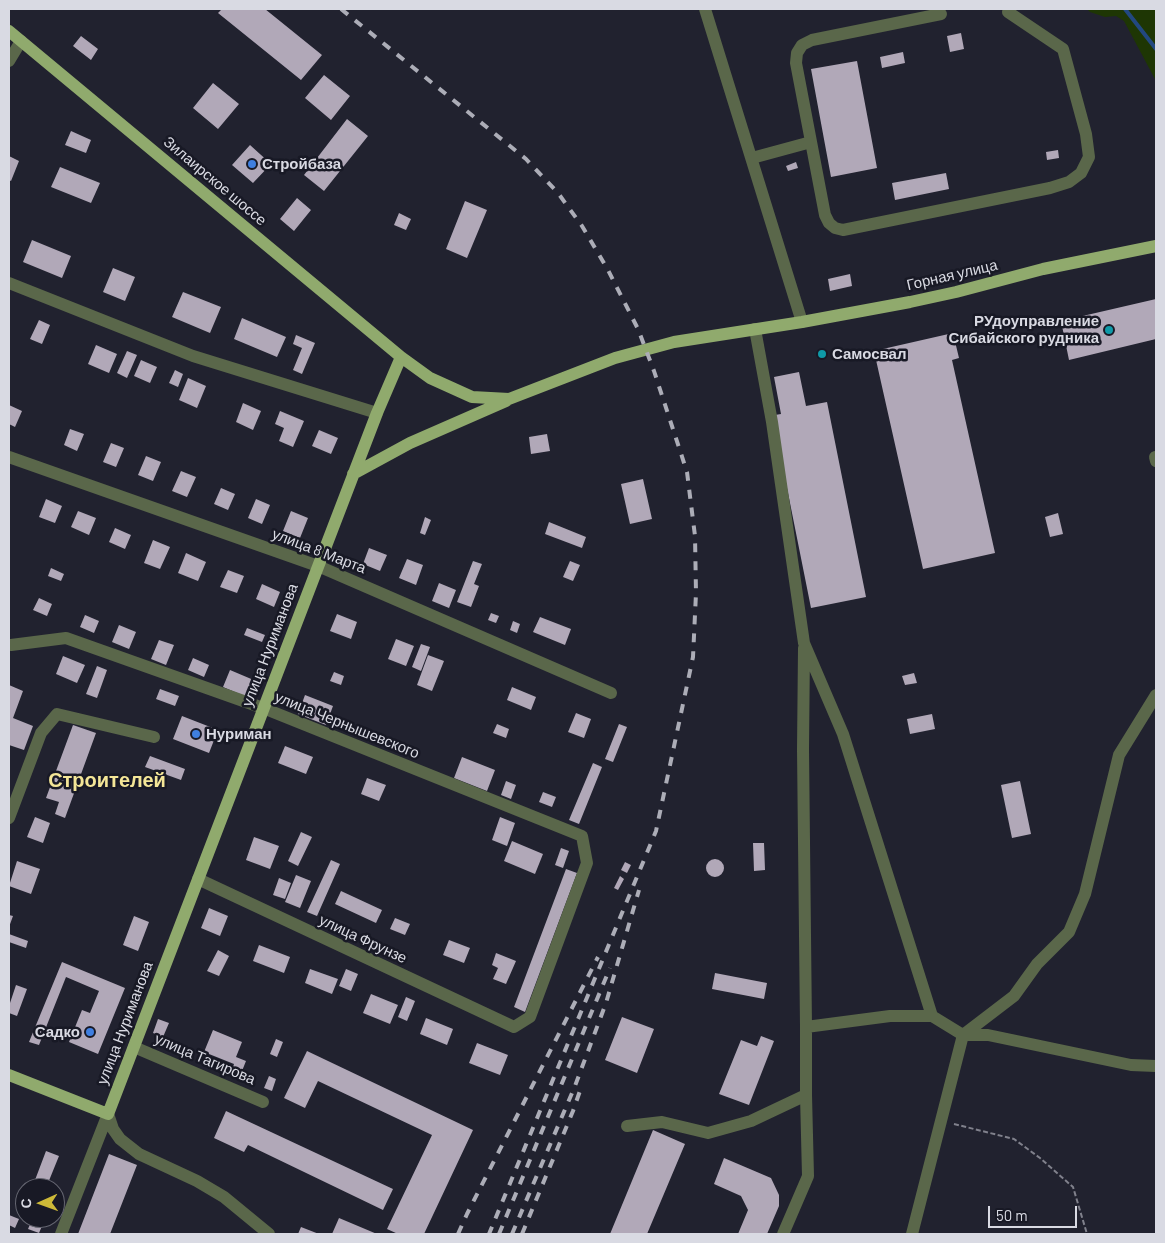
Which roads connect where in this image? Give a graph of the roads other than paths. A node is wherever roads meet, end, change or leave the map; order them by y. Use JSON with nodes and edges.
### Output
{"nodes":[{"id":1,"x":705,"y":9,"type":"edge"},
{"id":2,"x":1008,"y":12,"type":"dead end"},
{"id":3,"x":941,"y":14,"type":"dead end"},
{"id":4,"x":9,"y":31,"type":"edge"},
{"id":5,"x":21,"y":41,"type":"junction"},
{"id":6,"x":9,"y":61,"type":"edge"},
{"id":7,"x":811,"y":142,"type":"junction"},
{"id":8,"x":752,"y":158,"type":"junction"},
{"id":9,"x":1156,"y":246,"type":"edge"},
{"id":10,"x":9,"y":283,"type":"edge"},
{"id":11,"x":802,"y":322,"type":"junction"},
{"id":12,"x":755,"y":330,"type":"junction"},
{"id":13,"x":401,"y":357,"type":"junction"},
{"id":14,"x":509,"y":399,"type":"junction"},
{"id":15,"x":376,"y":413,"type":"junction"},
{"id":16,"x":9,"y":457,"type":"edge"},
{"id":17,"x":353,"y":474,"type":"junction"},
{"id":18,"x":318,"y":566,"type":"junction"},
{"id":19,"x":804,"y":643,"type":"junction"},
{"id":20,"x":11,"y":645,"type":"dead end"},
{"id":21,"x":611,"y":693,"type":"dead end"},
{"id":22,"x":1156,"y":695,"type":"edge"},
{"id":23,"x":263,"y":708,"type":"junction"},
{"id":24,"x":154,"y":737,"type":"dead end"},
{"id":25,"x":9,"y":818,"type":"edge"},
{"id":26,"x":198,"y":879,"type":"junction"},
{"id":27,"x":932,"y":1016,"type":"junction"},
{"id":28,"x":514,"y":1027,"type":"joint"},
{"id":29,"x":806,"y":1027,"type":"junction"},
{"id":30,"x":963,"y":1035,"type":"junction"},
{"id":31,"x":134,"y":1047,"type":"junction"},
{"id":32,"x":1156,"y":1066,"type":"edge"},
{"id":33,"x":9,"y":1075,"type":"edge"},
{"id":34,"x":806,"y":1095,"type":"junction"},
{"id":35,"x":263,"y":1102,"type":"dead end"},
{"id":36,"x":108,"y":1114,"type":"junction"},
{"id":37,"x":627,"y":1126,"type":"dead end"},
{"id":38,"x":61,"y":1234,"type":"edge"},
{"id":39,"x":269,"y":1234,"type":"edge"},
{"id":40,"x":783,"y":1234,"type":"edge"},
{"id":41,"x":912,"y":1234,"type":"edge"}],
"edges":[{"from":1,"to":8,"type":"street"},
{"from":2,"to":7,"type":"street"},
{"from":3,"to":7,"type":"street"},
{"from":4,"to":5,"type":"main road","name":"Зилаирское шоссе"},
{"from":5,"to":6,"type":"street"},
{"from":5,"to":13,"type":"main road","name":"Зилаирское шоссе"},
{"from":7,"to":8,"type":"street"},
{"from":8,"to":11,"type":"street"},
{"from":9,"to":11,"type":"main road","name":"Горная улица"},
{"from":10,"to":15,"type":"street"},
{"from":11,"to":12,"type":"main road","name":"Горная улица"},
{"from":12,"to":14,"type":"main road","name":"Горная улица"},
{"from":12,"to":19,"type":"street"},
{"from":13,"to":14,"type":"main road","name":"Зилаирское шоссе"},
{"from":13,"to":15,"type":"main road","name":"улица Нуриманова"},
{"from":14,"to":17,"type":"main road","name":"Горная улица"},
{"from":15,"to":17,"type":"main road","name":"улица Нуриманова"},
{"from":16,"to":18,"type":"street","name":"улица 8 Марта"},
{"from":17,"to":18,"type":"main road","name":"улица Нуриманова"},
{"from":18,"to":21,"type":"street","name":"улица 8 Марта"},
{"from":18,"to":23,"type":"main road","name":"улица Нуриманова"},
{"from":19,"to":27,"type":"street"},
{"from":19,"to":29,"type":"street"},
{"from":20,"to":23,"type":"street","name":"улица Чернышевского"},
{"from":22,"to":30,"type":"street"},
{"from":23,"to":26,"type":"main road","name":"улица Нуриманова"},
{"from":23,"to":28,"type":"street","name":"улица Чернышевского"},
{"from":24,"to":25,"type":"street"},
{"from":26,"to":28,"type":"street","name":"улица Фрунзе"},
{"from":26,"to":31,"type":"main road","name":"улица Нуриманова"},
{"from":27,"to":29,"type":"street"},
{"from":27,"to":30,"type":"street"},
{"from":29,"to":34,"type":"street"},
{"from":30,"to":32,"type":"street"},
{"from":30,"to":41,"type":"street"},
{"from":31,"to":35,"type":"street","name":"улица Тагирова"},
{"from":31,"to":36,"type":"main road","name":"улица Нуриманова"},
{"from":33,"to":36,"type":"main road"},
{"from":34,"to":37,"type":"street"},
{"from":34,"to":40,"type":"street"},
{"from":36,"to":38,"type":"street","name":"улица Нуриманова"},
{"from":36,"to":39,"type":"street"}]}
